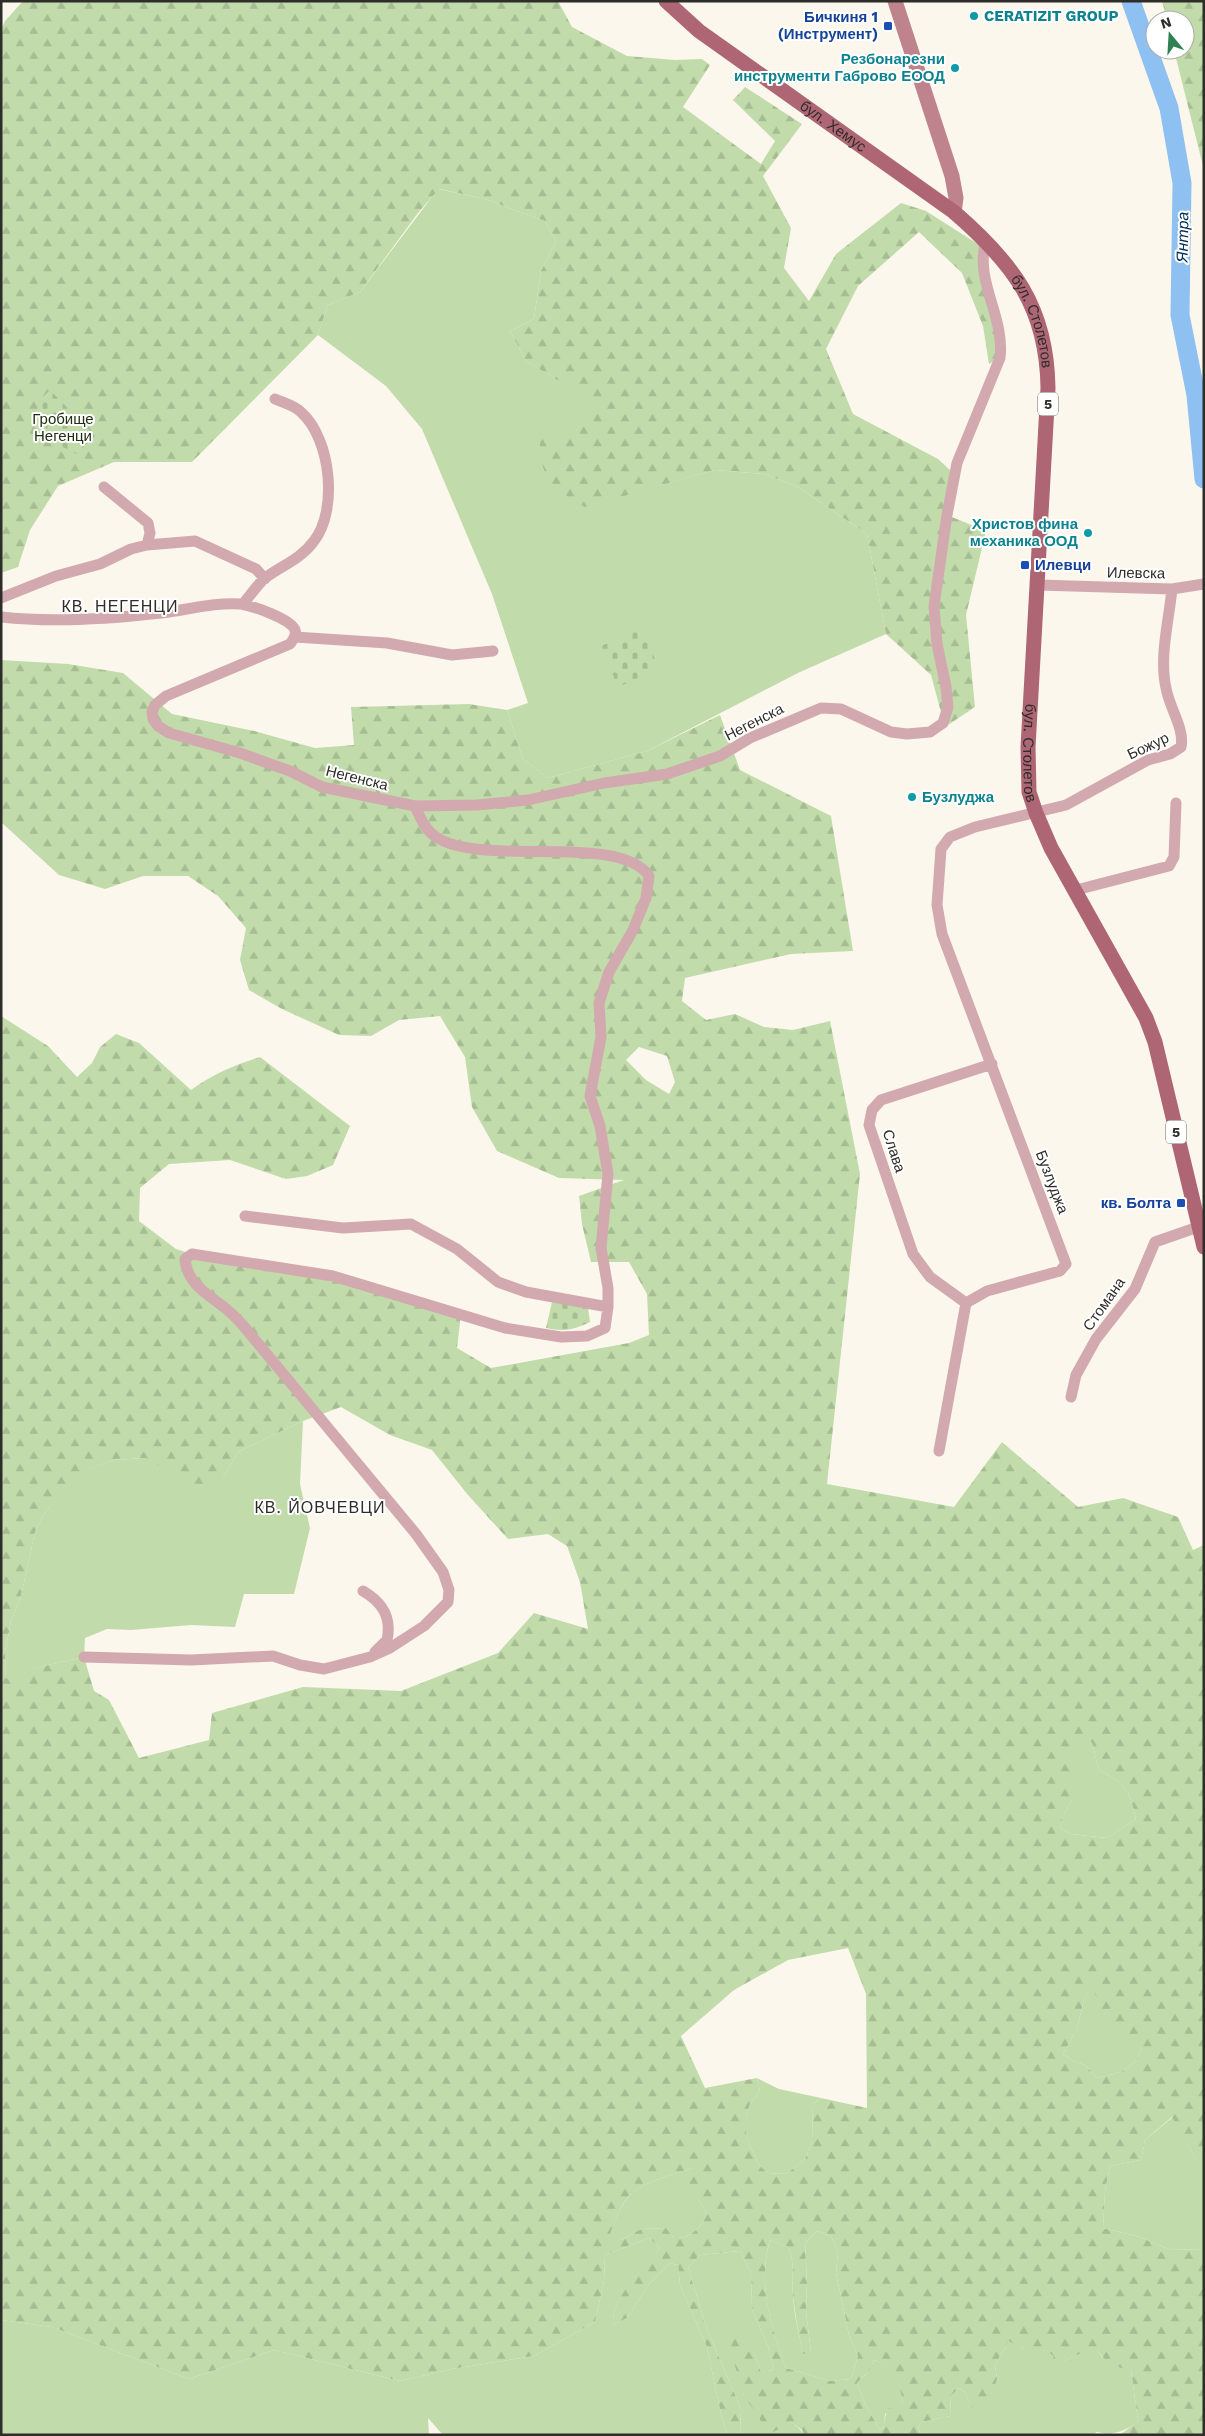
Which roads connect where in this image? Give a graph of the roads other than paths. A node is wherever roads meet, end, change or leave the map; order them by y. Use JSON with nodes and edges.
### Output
{"nodes":[{"id":1,"x":666,"y":1,"type":"edge"},
{"id":2,"x":895,"y":1,"type":"edge"},
{"id":3,"x":954,"y":212,"type":"junction"},
{"id":4,"x":986,"y":240,"type":"junction"},
{"id":5,"x":275,"y":399,"type":"dead end"},
{"id":6,"x":104,"y":487,"type":"dead end"},
{"id":7,"x":147,"y":545,"type":"junction"},
{"id":8,"x":264,"y":579,"type":"junction"},
{"id":9,"x":1204,"y":584,"type":"edge"},
{"id":10,"x":1038,"y":585,"type":"junction"},
{"id":11,"x":1172,"y":589,"type":"junction"},
{"id":12,"x":1,"y":598,"type":"edge"},
{"id":13,"x":243,"y":604,"type":"junction"},
{"id":14,"x":1,"y":617,"type":"edge"},
{"id":15,"x":295,"y":637,"type":"junction"},
{"id":16,"x":493,"y":651,"type":"dead end"},
{"id":17,"x":1176,"y":803,"type":"dead end"},
{"id":18,"x":415,"y":806,"type":"junction"},
{"id":19,"x":1036,"y":813,"type":"junction"},
{"id":20,"x":1076,"y":890,"type":"junction"},
{"id":21,"x":992,"y":1064,"type":"junction"},
{"id":22,"x":245,"y":1216,"type":"dead end"},
{"id":23,"x":1198,"y":1227,"type":"junction"},
{"id":24,"x":1204,"y":1247,"type":"edge"},
{"id":25,"x":966,"y":1303,"type":"junction"},
{"id":26,"x":608,"y":1307,"type":"junction"},
{"id":27,"x":1071,"y":1397,"type":"dead end"},
{"id":28,"x":938,"y":1451,"type":"dead end"},
{"id":29,"x":363,"y":1591,"type":"dead end"},
{"id":30,"x":370,"y":1657,"type":"junction"},
{"id":31,"x":84,"y":1658,"type":"dead end"}],
"edges":[{"from":1,"to":3,"type":"main road","name":"бул. Хемус","number":"5"},
{"from":2,"to":3,"type":"main road"},
{"from":3,"to":4,"type":"main road","number":"5"},
{"from":4,"to":10,"type":"main road","name":"бул. Столетов","number":"5"},
{"from":4,"to":18,"type":"street","name":"Негенска"},
{"from":5,"to":8,"type":"street"},
{"from":6,"to":7,"type":"street"},
{"from":7,"to":8,"type":"street"},
{"from":7,"to":12,"type":"street"},
{"from":8,"to":13,"type":"street"},
{"from":9,"to":11,"type":"street","name":"Илевска"},
{"from":10,"to":11,"type":"street","name":"Илевска"},
{"from":10,"to":19,"type":"main road","name":"бул. Столетов","number":"5"},
{"from":11,"to":19,"type":"street","name":"Божур"},
{"from":13,"to":14,"type":"street"},
{"from":13,"to":15,"type":"street"},
{"from":15,"to":16,"type":"street"},
{"from":15,"to":18,"type":"street","name":"Негенска"},
{"from":17,"to":20,"type":"street"},
{"from":18,"to":26,"type":"street"},
{"from":19,"to":20,"type":"main road","name":"бул. Столетов","number":"5"},
{"from":19,"to":21,"type":"street","name":"Бузлуджа"},
{"from":20,"to":23,"type":"main road","name":"бул. Столетов","number":"5"},
{"from":21,"to":25,"type":"street","name":"Бузлуджа"},
{"from":21,"to":25,"type":"street","name":"Слава"},
{"from":22,"to":26,"type":"street"},
{"from":23,"to":24,"type":"main road","name":"бул. Столетов","number":"5"},
{"from":23,"to":27,"type":"street","name":"Стомана"},
{"from":25,"to":28,"type":"street"},
{"from":26,"to":30,"type":"street"},
{"from":29,"to":30,"type":"street"},
{"from":30,"to":31,"type":"street"}]}
